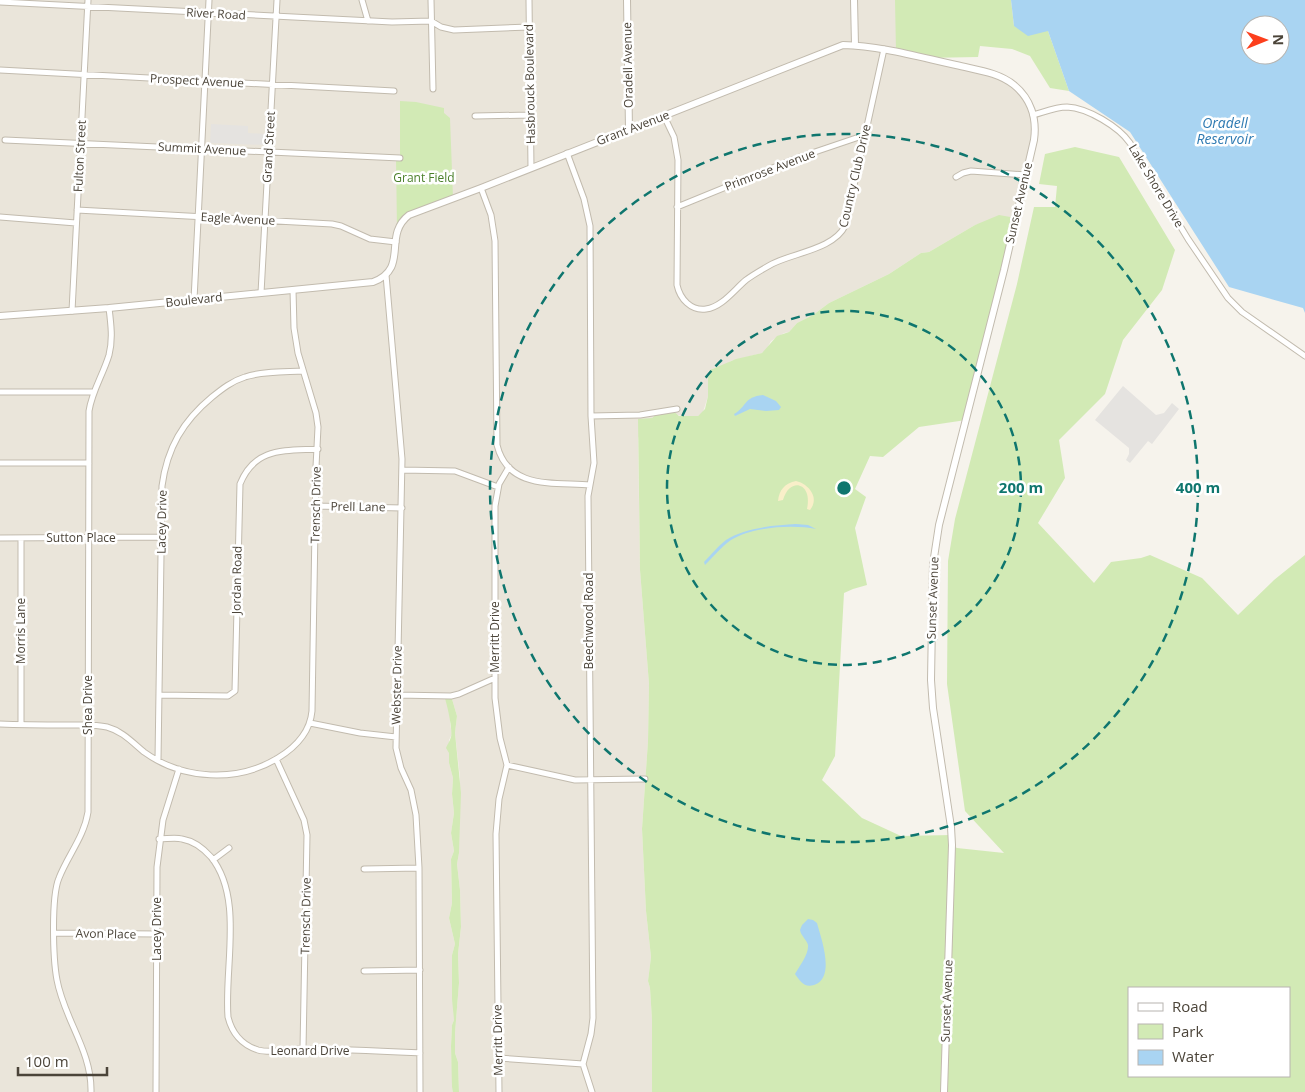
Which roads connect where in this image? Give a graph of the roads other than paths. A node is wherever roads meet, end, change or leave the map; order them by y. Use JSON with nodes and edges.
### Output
{"nodes":[{"id":1,"x":88,"y":0,"type":"edge"},
{"id":2,"x":209,"y":0,"type":"edge"},
{"id":3,"x":277,"y":0,"type":"edge"},
{"id":4,"x":362,"y":0,"type":"edge"},
{"id":5,"x":431,"y":0,"type":"edge"},
{"id":6,"x":529,"y":0,"type":"edge"},
{"id":7,"x":627,"y":0,"type":"edge"},
{"id":8,"x":854,"y":0,"type":"edge"},
{"id":9,"x":0,"y":2,"type":"edge"},
{"id":10,"x":87,"y":7,"type":"junction"},
{"id":11,"x":209,"y":13,"type":"junction"},
{"id":12,"x":276,"y":17,"type":"junction"},
{"id":13,"x":368,"y":21,"type":"junction"},
{"id":14,"x":431,"y":21,"type":"junction"},
{"id":15,"x":529,"y":27,"type":"junction"},
{"id":16,"x":855,"y":45,"type":"junction"},
{"id":17,"x":884,"y":50,"type":"junction"},
{"id":18,"x":0,"y":70,"type":"edge"},
{"id":19,"x":84,"y":75,"type":"junction"},
{"id":20,"x":205,"y":82,"type":"junction"},
{"id":21,"x":272,"y":85,"type":"junction"},
{"id":22,"x":433,"y":89,"type":"dead end"},
{"id":23,"x":394,"y":91,"type":"dead end"},
{"id":24,"x":530,"y":115,"type":"junction"},
{"id":25,"x":1033,"y":115,"type":"junction"},
{"id":26,"x":475,"y":116,"type":"dead end"},
{"id":27,"x":664,"y":116,"type":"junction"},
{"id":28,"x":629,"y":129,"type":"junction"},
{"id":29,"x":865,"y":135,"type":"junction"},
{"id":30,"x":5,"y":140,"type":"dead end"},
{"id":31,"x":80,"y":142,"type":"junction"},
{"id":32,"x":202,"y":148,"type":"junction"},
{"id":33,"x":269,"y":152,"type":"junction"},
{"id":34,"x":567,"y":153,"type":"junction"},
{"id":35,"x":400,"y":158,"type":"dead end"},
{"id":36,"x":531,"y":168,"type":"junction"},
{"id":37,"x":1026,"y":175,"type":"junction"},
{"id":38,"x":956,"y":177,"type":"dead end"},
{"id":39,"x":481,"y":188,"type":"junction"},
{"id":40,"x":677,"y":207,"type":"junction"},
{"id":41,"x":77,"y":210,"type":"junction"},
{"id":42,"x":198,"y":216,"type":"junction"},
{"id":43,"x":0,"y":217,"type":"edge"},
{"id":44,"x":265,"y":220,"type":"junction"},
{"id":45,"x":76,"y":223,"type":"junction"},
{"id":46,"x":396,"y":242,"type":"junction"},
{"id":47,"x":386,"y":275,"type":"junction"},
{"id":48,"x":293,"y":290,"type":"junction"},
{"id":49,"x":262,"y":293,"type":"junction"},
{"id":50,"x":194,"y":300,"type":"junction"},
{"id":51,"x":110,"y":308,"type":"junction"},
{"id":52,"x":72,"y":311,"type":"junction"},
{"id":53,"x":0,"y":316,"type":"edge"},
{"id":54,"x":1305,"y":356,"type":"edge"},
{"id":55,"x":303,"y":371,"type":"junction"},
{"id":56,"x":0,"y":392,"type":"edge"},
{"id":57,"x":93,"y":392,"type":"junction"},
{"id":58,"x":677,"y":409,"type":"dead end"},
{"id":59,"x":591,"y":416,"type":"junction"},
{"id":60,"x":318,"y":449,"type":"junction"},
{"id":61,"x":0,"y":462,"type":"edge"},
{"id":62,"x":89,"y":462,"type":"junction"},
{"id":63,"x":509,"y":467,"type":"junction"},
{"id":64,"x":402,"y":470,"type":"junction"},
{"id":65,"x":590,"y":485,"type":"junction"},
{"id":66,"x":498,"y":487,"type":"junction"},
{"id":67,"x":315,"y":506,"type":"junction"},
{"id":68,"x":402,"y":508,"type":"junction"},
{"id":69,"x":0,"y":538,"type":"edge"},
{"id":70,"x":21,"y":538,"type":"junction"},
{"id":71,"x":88,"y":538,"type":"junction"},
{"id":72,"x":161,"y":538,"type":"junction"},
{"id":73,"x":495,"y":678,"type":"junction"},
{"id":74,"x":397,"y":694,"type":"junction"},
{"id":75,"x":159,"y":695,"type":"junction"},
{"id":76,"x":310,"y":722,"type":"junction"},
{"id":77,"x":0,"y":724,"type":"edge"},
{"id":78,"x":21,"y":724,"type":"junction"},
{"id":79,"x":88,"y":725,"type":"junction"},
{"id":80,"x":396,"y":737,"type":"junction"},
{"id":81,"x":276,"y":759,"type":"junction"},
{"id":82,"x":158,"y":760,"type":"junction"},
{"id":83,"x":507,"y":765,"type":"junction"},
{"id":84,"x":178,"y":769,"type":"junction"},
{"id":85,"x":645,"y":779,"type":"dead end"},
{"id":86,"x":591,"y":780,"type":"junction"},
{"id":87,"x":159,"y":839,"type":"junction"},
{"id":88,"x":229,"y":848,"type":"dead end"},
{"id":89,"x":213,"y":860,"type":"junction"},
{"id":90,"x":364,"y":868,"type":"dead end"},
{"id":91,"x":419,"y":868,"type":"junction"},
{"id":92,"x":55,"y":933,"type":"junction"},
{"id":93,"x":156,"y":934,"type":"junction"},
{"id":94,"x":420,"y":970,"type":"junction"},
{"id":95,"x":364,"y":971,"type":"dead end"},
{"id":96,"x":303,"y":1049,"type":"junction"},
{"id":97,"x":420,"y":1052,"type":"junction"},
{"id":98,"x":498,"y":1058,"type":"junction"},
{"id":99,"x":583,"y":1064,"type":"junction"},
{"id":100,"x":91,"y":1092,"type":"edge"},
{"id":101,"x":156,"y":1092,"type":"edge"},
{"id":102,"x":420,"y":1092,"type":"edge"},
{"id":103,"x":499,"y":1092,"type":"edge"},
{"id":104,"x":592,"y":1092,"type":"edge"},
{"id":105,"x":944,"y":1092,"type":"edge"}],
"edges":[{"from":1,"to":10,"type":"street","name":"Fulton Street"},
{"from":2,"to":11,"type":"street"},
{"from":3,"to":12,"type":"street","name":"Grand Street"},
{"from":4,"to":13,"type":"street"},
{"from":5,"to":14,"type":"street"},
{"from":6,"to":15,"type":"street","name":"Hasbrouck Boulevard"},
{"from":7,"to":28,"type":"street","name":"Oradell Avenue"},
{"from":8,"to":16,"type":"street"},
{"from":9,"to":10,"type":"street","name":"River Road"},
{"from":10,"to":11,"type":"street","name":"River Road"},
{"from":10,"to":19,"type":"street","name":"Fulton Street"},
{"from":11,"to":12,"type":"street","name":"River Road"},
{"from":11,"to":20,"type":"street"},
{"from":12,"to":13,"type":"street","name":"River Road"},
{"from":12,"to":21,"type":"street","name":"Grand Street"},
{"from":13,"to":14,"type":"street","name":"River Road"},
{"from":14,"to":15,"type":"street"},
{"from":14,"to":22,"type":"street"},
{"from":15,"to":24,"type":"street","name":"Hasbrouck Boulevard"},
{"from":16,"to":17,"type":"street","name":"Grant Avenue"},
{"from":16,"to":27,"type":"street","name":"Grant Avenue"},
{"from":17,"to":25,"type":"street","name":"Grant Avenue"},
{"from":17,"to":29,"type":"street","name":"Country Club Drive"},
{"from":18,"to":19,"type":"street","name":"Prospect Avenue"},
{"from":19,"to":20,"type":"street","name":"Prospect Avenue"},
{"from":19,"to":31,"type":"street","name":"Fulton Street"},
{"from":20,"to":21,"type":"street","name":"Prospect Avenue"},
{"from":20,"to":32,"type":"street"},
{"from":21,"to":23,"type":"street","name":"Prospect Avenue"},
{"from":21,"to":33,"type":"street","name":"Grand Street"},
{"from":24,"to":26,"type":"street"},
{"from":24,"to":36,"type":"street","name":"Hasbrouck Boulevard"},
{"from":25,"to":37,"type":"street","name":"Sunset Avenue"},
{"from":25,"to":54,"type":"street","name":"Lake Shore Drive"},
{"from":27,"to":28,"type":"street","name":"Grant Avenue"},
{"from":27,"to":40,"type":"street","name":"Country Club Drive"},
{"from":28,"to":34,"type":"street","name":"Grant Avenue"},
{"from":29,"to":40,"type":"street","name":"Primrose Avenue"},
{"from":29,"to":40,"type":"street","name":"Country Club Drive"},
{"from":30,"to":31,"type":"street","name":"Summit Avenue"},
{"from":31,"to":32,"type":"street","name":"Summit Avenue"},
{"from":31,"to":41,"type":"street","name":"Fulton Street"},
{"from":32,"to":33,"type":"street","name":"Summit Avenue"},
{"from":32,"to":42,"type":"street"},
{"from":33,"to":35,"type":"street","name":"Summit Avenue"},
{"from":33,"to":44,"type":"street","name":"Grand Street"},
{"from":34,"to":36,"type":"street","name":"Grant Avenue"},
{"from":34,"to":59,"type":"street","name":"Beechwood Road"},
{"from":36,"to":39,"type":"street","name":"Grant Avenue"},
{"from":37,"to":38,"type":"street"},
{"from":37,"to":105,"type":"street","name":"Sunset Avenue"},
{"from":39,"to":46,"type":"street","name":"Grant Avenue"},
{"from":39,"to":63,"type":"street"},
{"from":41,"to":42,"type":"street","name":"Eagle Avenue"},
{"from":41,"to":45,"type":"street","name":"Fulton Street"},
{"from":42,"to":44,"type":"street","name":"Eagle Avenue"},
{"from":42,"to":50,"type":"street"},
{"from":43,"to":45,"type":"street"},
{"from":44,"to":46,"type":"street","name":"Eagle Avenue"},
{"from":44,"to":49,"type":"street","name":"Grand Street"},
{"from":45,"to":52,"type":"street","name":"Fulton Street"},
{"from":46,"to":47,"type":"street","name":"Grant Avenue"},
{"from":47,"to":48,"type":"street","name":"Boulevard"},
{"from":47,"to":64,"type":"street","name":"Webster Drive"},
{"from":48,"to":49,"type":"street","name":"Boulevard"},
{"from":48,"to":55,"type":"street","name":"Trensch Drive"},
{"from":49,"to":50,"type":"street","name":"Boulevard"},
{"from":50,"to":51,"type":"street","name":"Boulevard"},
{"from":51,"to":52,"type":"street","name":"Boulevard"},
{"from":51,"to":57,"type":"street","name":"Shea Drive"},
{"from":52,"to":53,"type":"street","name":"Boulevard"},
{"from":55,"to":60,"type":"street","name":"Trensch Drive"},
{"from":55,"to":72,"type":"street","name":"Lacey Drive"},
{"from":56,"to":57,"type":"street"},
{"from":57,"to":62,"type":"street","name":"Shea Drive"},
{"from":58,"to":59,"type":"street"},
{"from":59,"to":65,"type":"street","name":"Beechwood Road"},
{"from":60,"to":67,"type":"street","name":"Trensch Drive"},
{"from":60,"to":75,"type":"street","name":"Jordan Road"},
{"from":61,"to":62,"type":"street"},
{"from":62,"to":71,"type":"street","name":"Shea Drive"},
{"from":63,"to":65,"type":"street"},
{"from":63,"to":66,"type":"street","name":"Merritt Drive"},
{"from":64,"to":66,"type":"street"},
{"from":64,"to":68,"type":"street","name":"Webster Drive"},
{"from":65,"to":86,"type":"street","name":"Beechwood Road"},
{"from":66,"to":73,"type":"street","name":"Merritt Drive"},
{"from":67,"to":68,"type":"street","name":"Prell Lane"},
{"from":67,"to":76,"type":"street","name":"Trensch Drive"},
{"from":68,"to":74,"type":"street","name":"Webster Drive"},
{"from":69,"to":70,"type":"street","name":"Sutton Place"},
{"from":70,"to":71,"type":"street","name":"Sutton Place"},
{"from":70,"to":78,"type":"street","name":"Morris Lane"},
{"from":71,"to":72,"type":"street","name":"Sutton Place"},
{"from":71,"to":79,"type":"street","name":"Shea Drive"},
{"from":72,"to":75,"type":"street","name":"Lacey Drive"},
{"from":73,"to":74,"type":"street"},
{"from":73,"to":83,"type":"street","name":"Merritt Drive"},
{"from":74,"to":80,"type":"street","name":"Webster Drive"},
{"from":75,"to":82,"type":"street","name":"Lacey Drive"},
{"from":76,"to":80,"type":"street"},
{"from":76,"to":81,"type":"street"},
{"from":77,"to":78,"type":"street"},
{"from":78,"to":79,"type":"street"},
{"from":79,"to":82,"type":"street"},
{"from":79,"to":92,"type":"street","name":"Shea Drive"},
{"from":80,"to":91,"type":"street","name":"Webster Drive"},
{"from":81,"to":84,"type":"street"},
{"from":81,"to":96,"type":"street","name":"Trensch Drive"},
{"from":82,"to":84,"type":"street"},
{"from":83,"to":86,"type":"street"},
{"from":83,"to":98,"type":"street","name":"Merritt Drive"},
{"from":84,"to":87,"type":"street","name":"Lacey Drive"},
{"from":85,"to":86,"type":"street"},
{"from":86,"to":99,"type":"street","name":"Beechwood Road"},
{"from":87,"to":89,"type":"street","name":"Leonard Drive"},
{"from":87,"to":93,"type":"street","name":"Lacey Drive"},
{"from":88,"to":89,"type":"street"},
{"from":89,"to":96,"type":"street","name":"Leonard Drive"},
{"from":90,"to":91,"type":"street"},
{"from":91,"to":94,"type":"street","name":"Webster Drive"},
{"from":92,"to":93,"type":"street","name":"Avon Place"},
{"from":92,"to":100,"type":"street","name":"Shea Drive"},
{"from":93,"to":101,"type":"street","name":"Lacey Drive"},
{"from":94,"to":95,"type":"street"},
{"from":94,"to":97,"type":"street","name":"Webster Drive"},
{"from":96,"to":97,"type":"street","name":"Leonard Drive"},
{"from":97,"to":102,"type":"street","name":"Webster Drive"},
{"from":98,"to":99,"type":"street"},
{"from":98,"to":103,"type":"street","name":"Merritt Drive"},
{"from":99,"to":104,"type":"street"}]}
